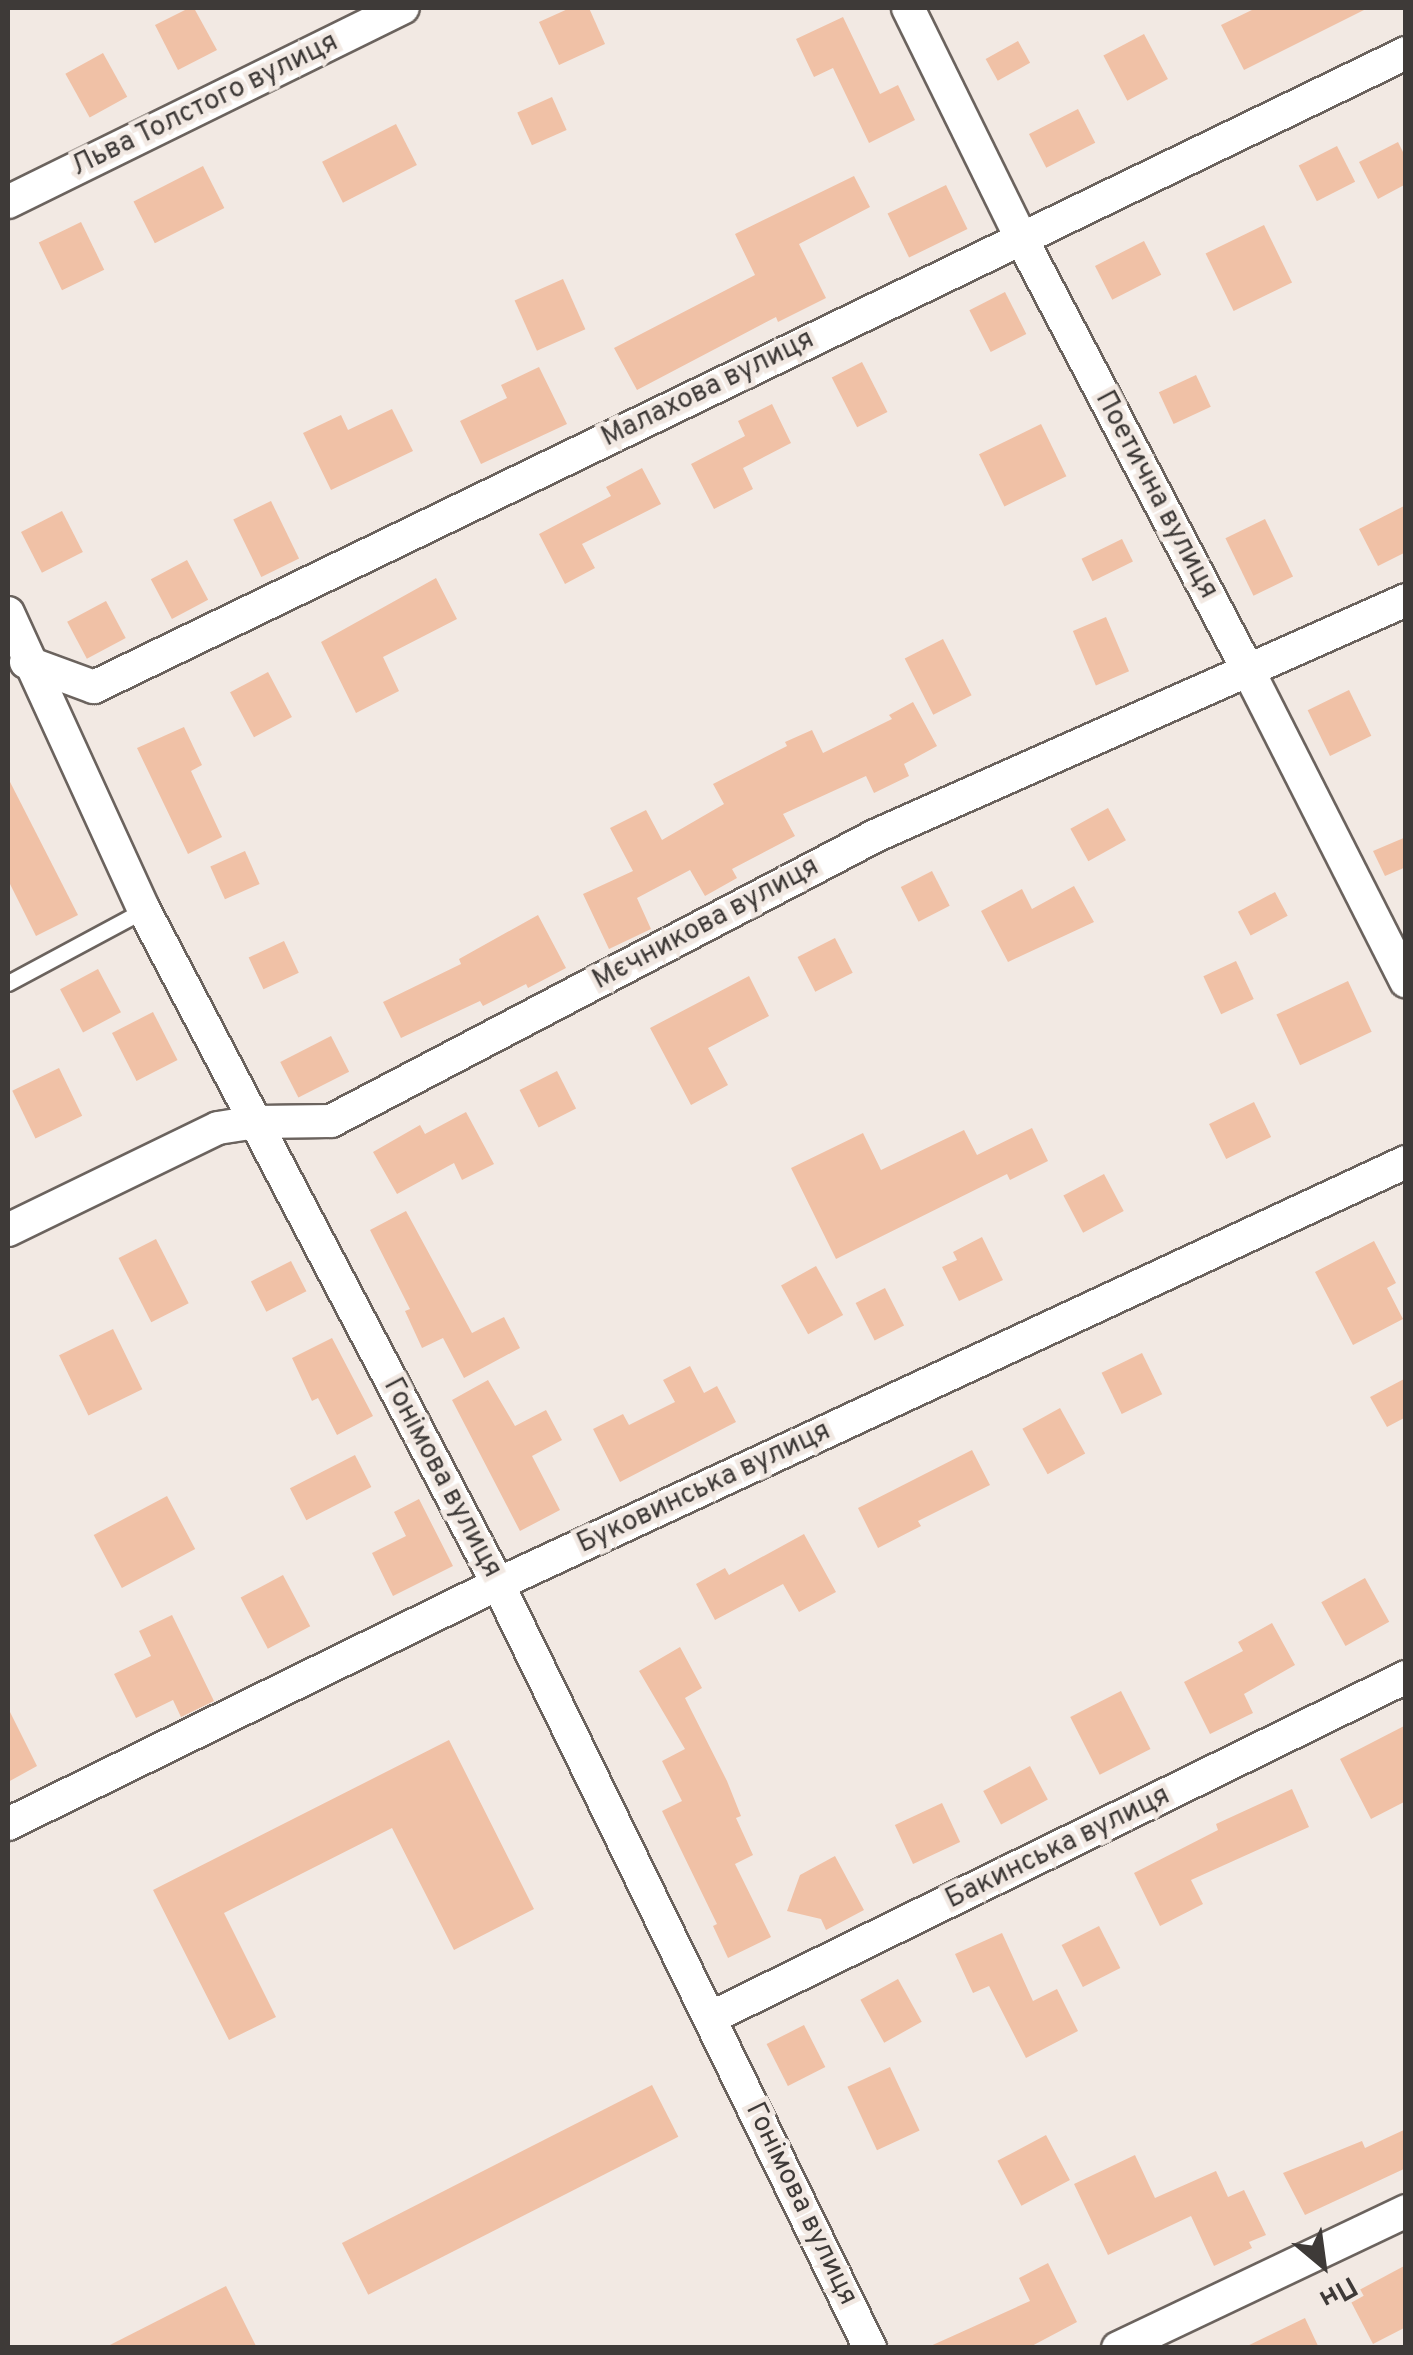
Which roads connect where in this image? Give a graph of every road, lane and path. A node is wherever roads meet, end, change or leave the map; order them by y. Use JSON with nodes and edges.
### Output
{"nodes":[{"id":1,"x":403,"y":8,"type":"edge"},
{"id":2,"x":908,"y":8,"type":"edge"},
{"id":3,"x":1406,"y":53,"type":"edge"},
{"id":4,"x":8,"y":202,"type":"edge"},
{"id":5,"x":1020,"y":236,"type":"junction"},
{"id":6,"x":1406,"y":600,"type":"edge"},
{"id":7,"x":8,"y":613,"type":"edge"},
{"id":8,"x":21,"y":660,"type":"edge"},
{"id":9,"x":1249,"y":672,"type":"junction"},
{"id":10,"x":144,"y":910,"type":"junction"},
{"id":11,"x":1406,"y":982,"type":"edge"},
{"id":12,"x":8,"y":983,"type":"edge"},
{"id":13,"x":257,"y":1122,"type":"junction"},
{"id":14,"x":1406,"y":1162,"type":"edge"},
{"id":15,"x":8,"y":1230,"type":"edge"},
{"id":16,"x":498,"y":1584,"type":"junction"},
{"id":17,"x":1406,"y":1677,"type":"edge"},
{"id":18,"x":8,"y":1824,"type":"edge"},
{"id":19,"x":710,"y":2018,"type":"junction"},
{"id":20,"x":1406,"y":2210,"type":"edge"},
{"id":21,"x":870,"y":2348,"type":"edge"},
{"id":22,"x":1118,"y":2348,"type":"edge"}],
"edges":[{"from":1,"to":4,"type":"street","name":"Льва Толстого вулиця"},
{"from":2,"to":5,"type":"street","name":"Поетична вулиця"},
{"from":3,"to":5,"type":"street","name":"Малахова вулиця"},
{"from":5,"to":8,"type":"street","name":"Малахова вулиця"},
{"from":5,"to":9,"type":"street","name":"Поетична вулиця"},
{"from":6,"to":9,"type":"street","name":"Мєчникова вулиця"},
{"from":7,"to":8,"type":"street","name":"Гонімова вулиця"},
{"from":8,"to":10,"type":"street","name":"Гонімова вулиця"},
{"from":9,"to":11,"type":"street","name":"Поетична вулиця"},
{"from":9,"to":13,"type":"street","name":"Мєчникова вулиця"},
{"from":10,"to":12,"type":"lane"},
{"from":10,"to":13,"type":"street","name":"Гонімова вулиця"},
{"from":13,"to":15,"type":"street","name":"Мєчникова вулиця"},
{"from":13,"to":16,"type":"street","name":"Гонімова вулиця"},
{"from":14,"to":16,"type":"street","name":"Буковинська вулиця"},
{"from":16,"to":18,"type":"street","name":"Буковинська вулиця"},
{"from":16,"to":19,"type":"street","name":"Гонімова вулиця"},
{"from":17,"to":19,"type":"street","name":"Бакинська вулиця"},
{"from":19,"to":21,"type":"street","name":"Гонімова вулиця"},
{"from":20,"to":22,"type":"street"}]}
